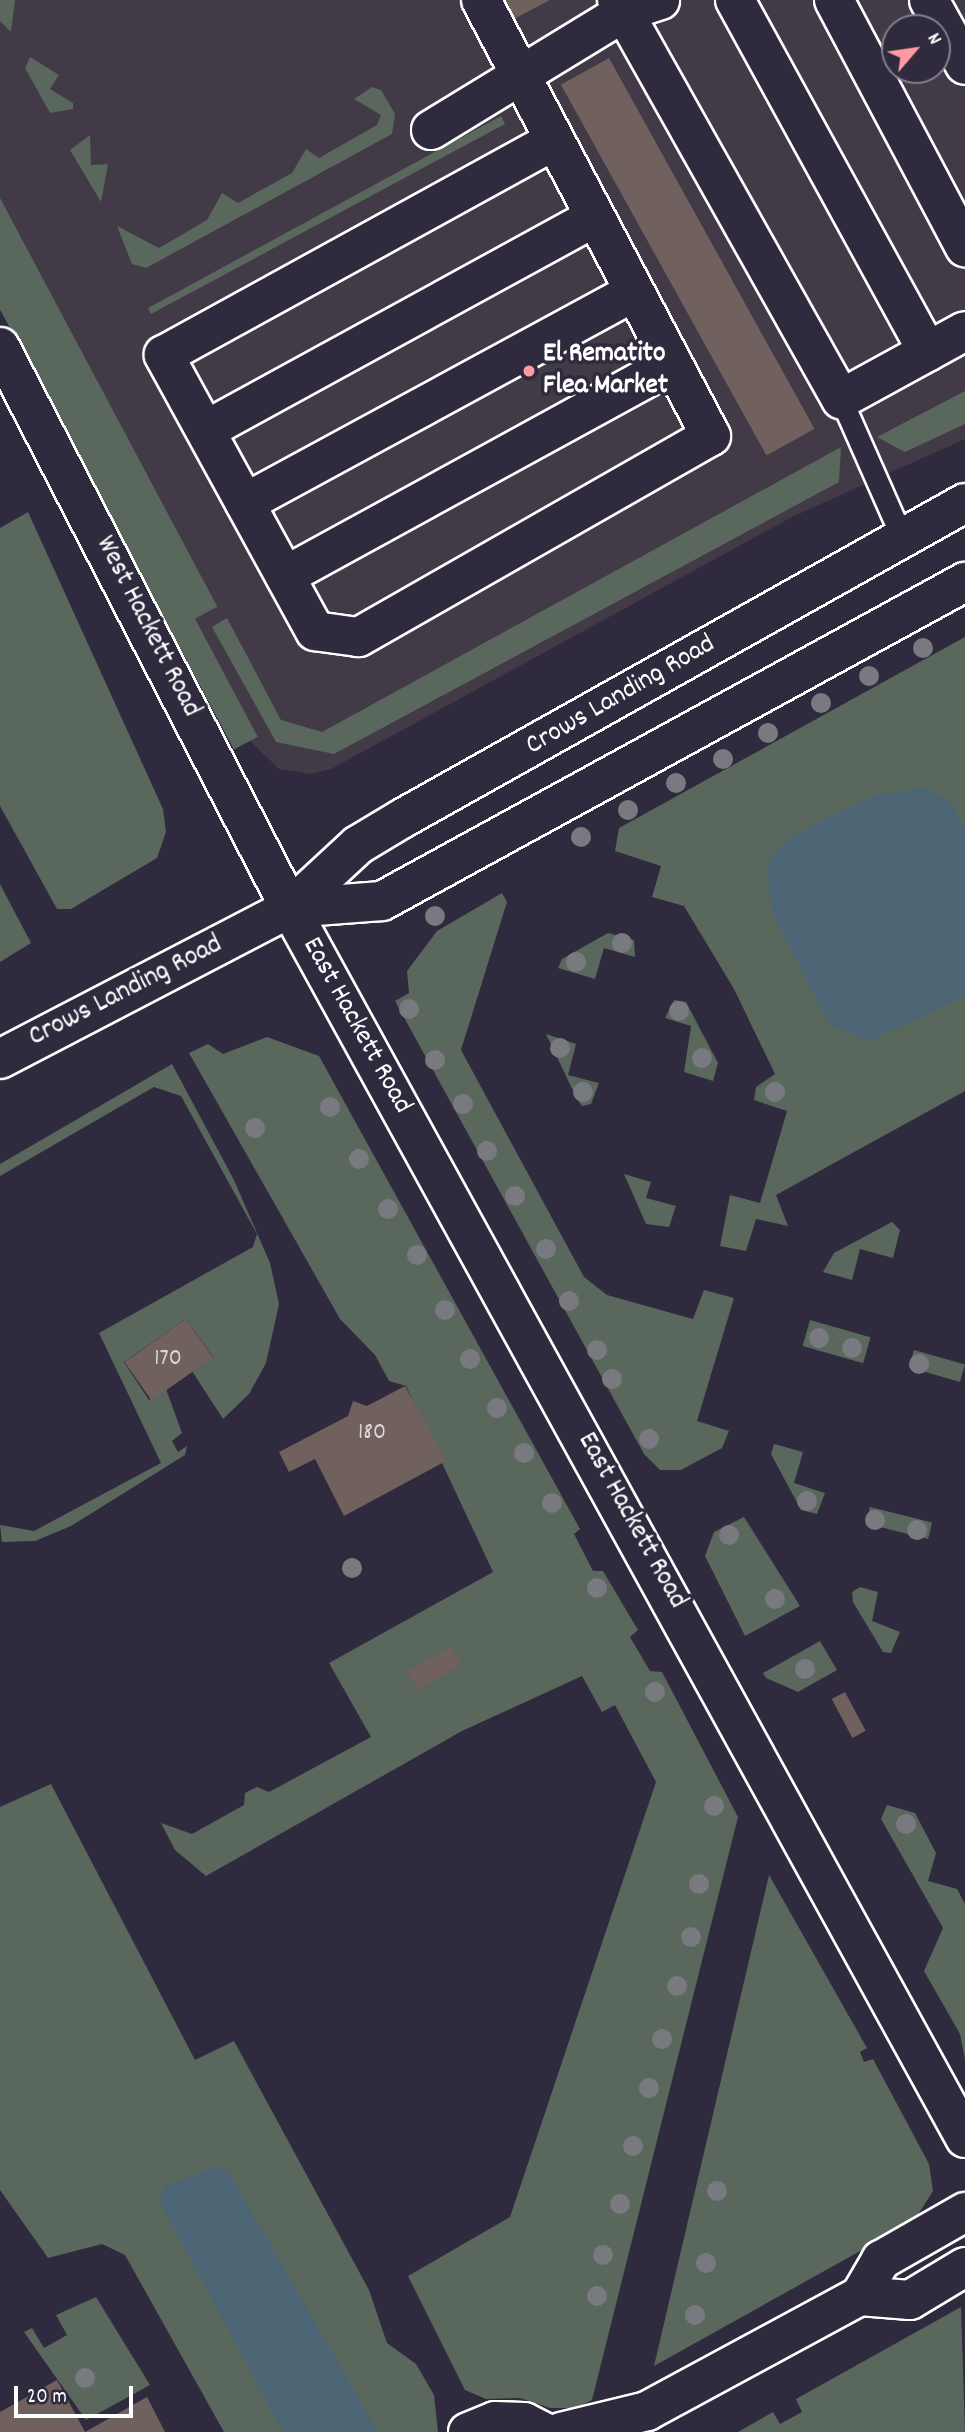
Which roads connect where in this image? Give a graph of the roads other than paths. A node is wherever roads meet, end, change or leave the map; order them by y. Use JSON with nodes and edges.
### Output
{"nodes":[{"id":1,"x":481,"y":0,"type":"edge"},
{"id":2,"x":660,"y":0,"type":"edge"},
{"id":3,"x":735,"y":0,"type":"edge"},
{"id":4,"x":834,"y":0,"type":"edge"},
{"id":5,"x":929,"y":0,"type":"edge"},
{"id":6,"x":621,"y":6,"type":"edge"},
{"id":7,"x":965,"y":65,"type":"edge"},
{"id":8,"x":523,"y":77,"type":"junction"},
{"id":9,"x":431,"y":130,"type":"dead end"},
{"id":10,"x":551,"y":142,"type":"junction"},
{"id":11,"x":593,"y":218,"type":"junction"},
{"id":12,"x":965,"y":247,"type":"edge"},
{"id":13,"x":634,"y":292,"type":"junction"},
{"id":14,"x":965,"y":331,"type":"edge"},
{"id":15,"x":0,"y":347,"type":"edge"},
{"id":16,"x":928,"y":352,"type":"junction"},
{"id":17,"x":673,"y":364,"type":"junction"},
{"id":18,"x":841,"y":399,"type":"junction"},
{"id":19,"x":206,"y":430,"type":"junction"},
{"id":20,"x":245,"y":503,"type":"junction"},
{"id":21,"x":965,"y":503,"type":"edge"},
{"id":22,"x":902,"y":537,"type":"junction"},
{"id":23,"x":285,"y":576,"type":"junction"},
{"id":24,"x":965,"y":582,"type":"edge"},
{"id":25,"x":290,"y":908,"type":"junction"},
{"id":26,"x":0,"y":1059,"type":"edge"},
{"id":27,"x":965,"y":2138,"type":"edge"},
{"id":28,"x":965,"y":2211,"type":"edge"},
{"id":29,"x":965,"y":2267,"type":"edge"},
{"id":30,"x":860,"y":2296,"type":"junction"},
{"id":31,"x":637,"y":2422,"type":"edge"},
{"id":32,"x":468,"y":2432,"type":"edge"},
{"id":33,"x":544,"y":2432,"type":"edge"},
{"id":34,"x":562,"y":2432,"type":"edge"}],
"edges":[{"from":1,"to":8,"type":"street"},
{"from":2,"to":6,"type":"street"},
{"from":3,"to":16,"type":"street"},
{"from":4,"to":12,"type":"street"},
{"from":5,"to":7,"type":"street"},
{"from":6,"to":8,"type":"street"},
{"from":6,"to":18,"type":"street"},
{"from":8,"to":9,"type":"street"},
{"from":8,"to":10,"type":"street"},
{"from":10,"to":11,"type":"street"},
{"from":10,"to":19,"type":"street"},
{"from":11,"to":13,"type":"street"},
{"from":11,"to":19,"type":"street"},
{"from":13,"to":17,"type":"street"},
{"from":13,"to":20,"type":"street"},
{"from":14,"to":16,"type":"street"},
{"from":15,"to":25,"type":"street","name":"West Hackett Road"},
{"from":16,"to":18,"type":"street"},
{"from":17,"to":23,"type":"street"},
{"from":17,"to":23,"type":"street"},
{"from":18,"to":22,"type":"lane"},
{"from":19,"to":20,"type":"street"},
{"from":20,"to":23,"type":"street"},
{"from":21,"to":22,"type":"street","name":"Crows Landing Road"},
{"from":22,"to":25,"type":"street","name":"Crows Landing Road"},
{"from":24,"to":25,"type":"street","name":"Crows Landing Road"},
{"from":25,"to":26,"type":"street","name":"Crows Landing Road"},
{"from":25,"to":27,"type":"street","name":"East Hackett Road"},
{"from":28,"to":30,"type":"street"},
{"from":29,"to":30,"type":"street"},
{"from":30,"to":31,"type":"street"},
{"from":31,"to":34,"type":"street"},
{"from":32,"to":33,"type":"street"}]}
